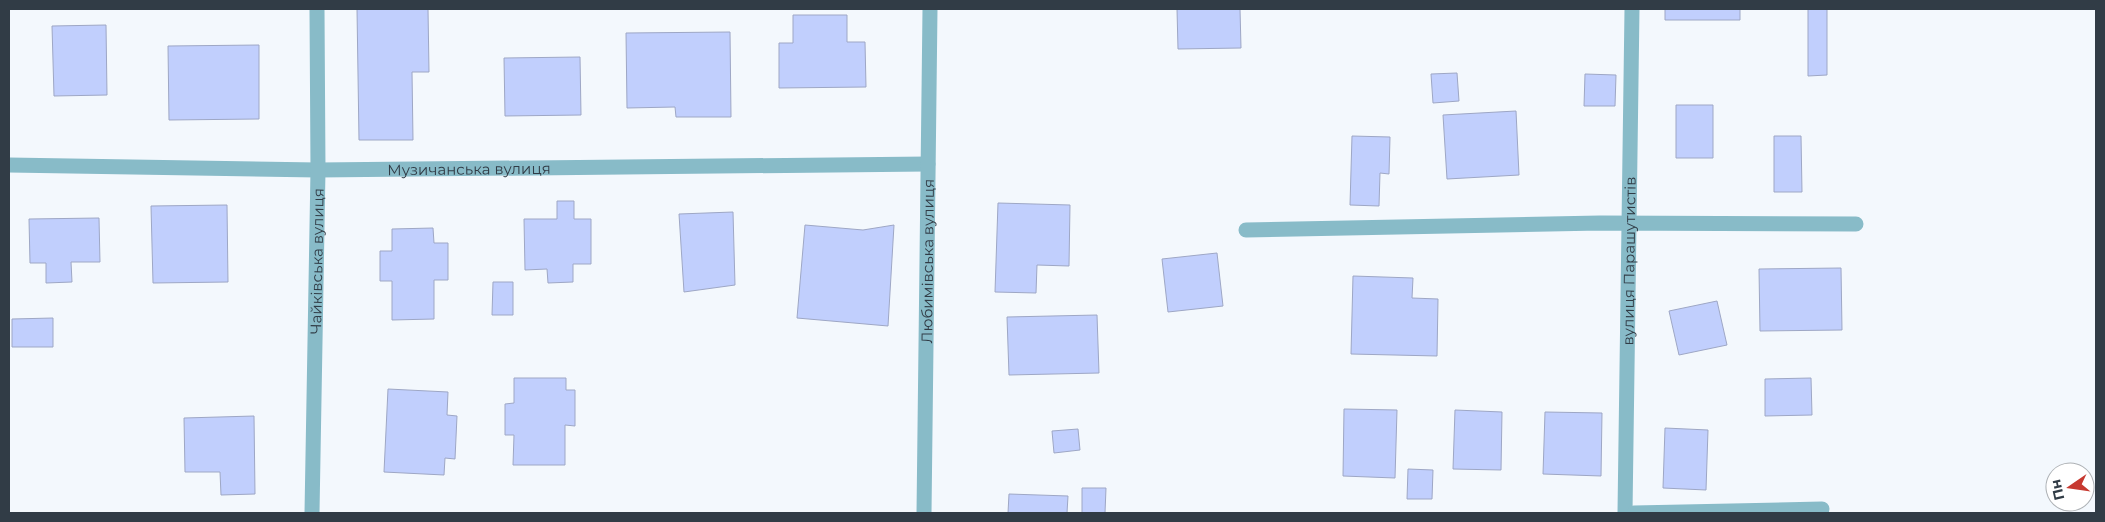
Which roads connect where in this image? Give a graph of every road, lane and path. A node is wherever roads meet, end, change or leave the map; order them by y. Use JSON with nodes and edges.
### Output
{"nodes":[{"id":1,"x":318,"y":9,"type":"edge"},
{"id":2,"x":930,"y":9,"type":"edge"},
{"id":3,"x":1632,"y":9,"type":"edge"},
{"id":4,"x":928,"y":164,"type":"junction"},
{"id":5,"x":9,"y":165,"type":"edge"},
{"id":6,"x":318,"y":170,"type":"junction"},
{"id":7,"x":1630,"y":223,"type":"junction"},
{"id":8,"x":1856,"y":224,"type":"dead end"},
{"id":9,"x":1246,"y":230,"type":"dead end"},
{"id":10,"x":1822,"y":509,"type":"dead end"},
{"id":11,"x":312,"y":513,"type":"edge"},
{"id":12,"x":924,"y":513,"type":"edge"},
{"id":13,"x":1625,"y":513,"type":"edge"},
{"id":14,"x":1634,"y":513,"type":"edge"}],
"edges":[{"from":1,"to":6,"type":"street","name":"Чайківська вулиця"},
{"from":2,"to":4,"type":"street","name":"Любимівська вулиця"},
{"from":3,"to":7,"type":"street","name":"вулиця Парашутистів"},
{"from":4,"to":6,"type":"street","name":"Музичанська вулиця"},
{"from":4,"to":12,"type":"street","name":"Любимівська вулиця"},
{"from":5,"to":6,"type":"street","name":"Музичанська вулиця"},
{"from":6,"to":11,"type":"street","name":"Чайківська вулиця"},
{"from":7,"to":8,"type":"street"},
{"from":7,"to":9,"type":"street"},
{"from":7,"to":13,"type":"street","name":"вулиця Парашутистів"},
{"from":10,"to":14,"type":"street"}]}
